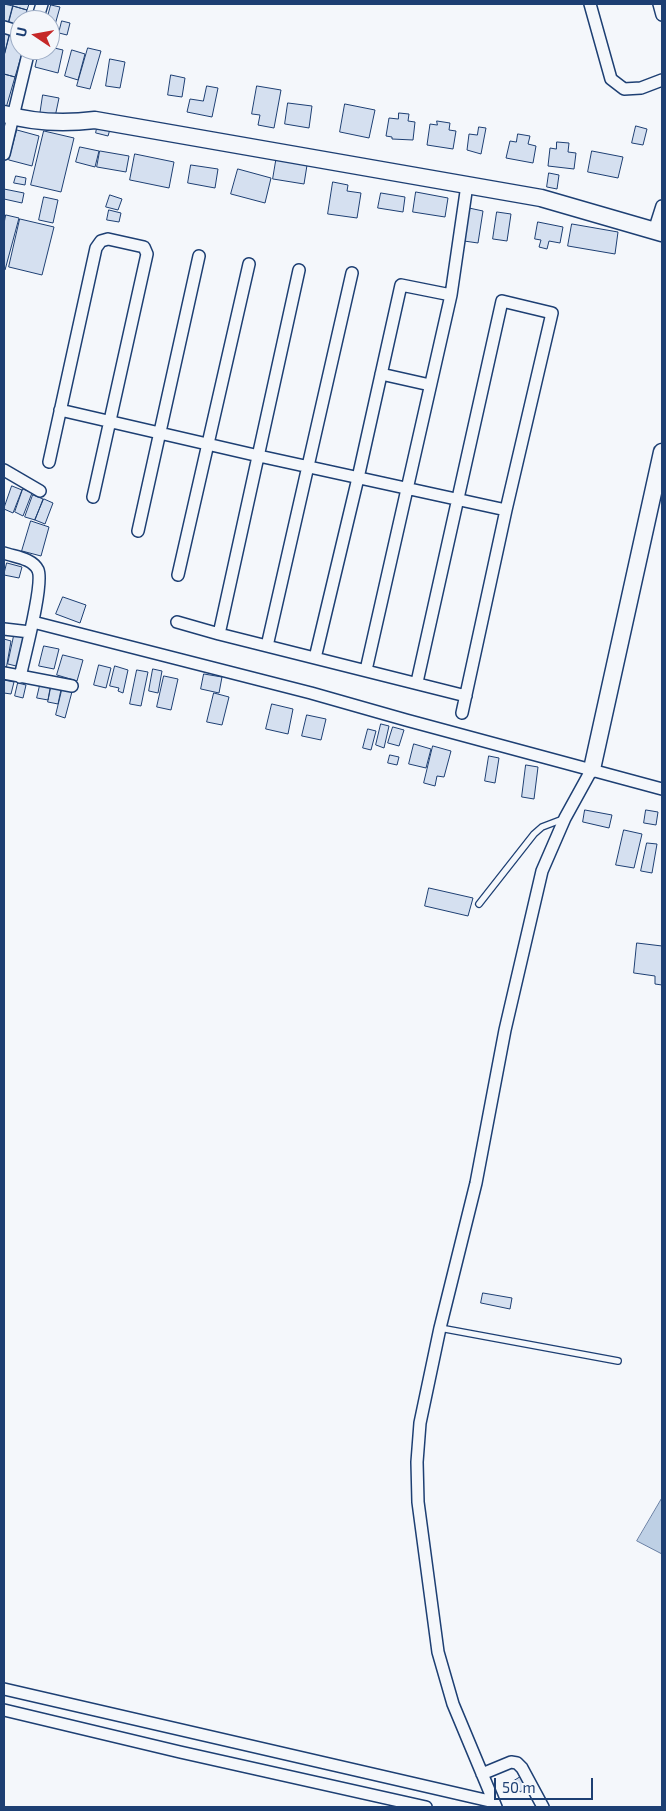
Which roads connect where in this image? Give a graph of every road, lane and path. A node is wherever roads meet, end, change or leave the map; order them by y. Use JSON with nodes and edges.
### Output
{"nodes":[{"id":1,"x":590,"y":4,"type":"edge"},
{"id":2,"x":659,"y":4,"type":"edge"},
{"id":3,"x":662,"y":15,"type":"edge"},
{"id":4,"x":26,"y":60,"type":"edge"},
{"id":5,"x":662,"y":80,"type":"edge"},
{"id":6,"x":8,"y":115,"type":"edge"},
{"id":7,"x":4,"y":154,"type":"edge"},
{"id":8,"x":467,"y":185,"type":"junction"},
{"id":9,"x":662,"y":206,"type":"edge"},
{"id":10,"x":658,"y":232,"type":"edge"},
{"id":11,"x":199,"y":256,"type":"dead end"},
{"id":12,"x":248,"y":264,"type":"dead end"},
{"id":13,"x":299,"y":270,"type":"dead end"},
{"id":14,"x":352,"y":273,"type":"dead end"},
{"id":15,"x":451,"y":295,"type":"junction"},
{"id":16,"x":381,"y":374,"type":"junction"},
{"id":17,"x":430,"y":385,"type":"junction"},
{"id":18,"x":60,"y":410,"type":"junction"},
{"id":19,"x":110,"y":422,"type":"junction"},
{"id":20,"x":159,"y":432,"type":"junction"},
{"id":21,"x":208,"y":444,"type":"junction"},
{"id":22,"x":662,"y":452,"type":"edge"},
{"id":23,"x":258,"y":456,"type":"junction"},
{"id":24,"x":49,"y":462,"type":"dead end"},
{"id":25,"x":308,"y":467,"type":"junction"},
{"id":26,"x":4,"y":470,"type":"edge"},
{"id":27,"x":358,"y":478,"type":"junction"},
{"id":28,"x":408,"y":489,"type":"junction"},
{"id":29,"x":40,"y":492,"type":"dead end"},
{"id":30,"x":93,"y":496,"type":"dead end"},
{"id":31,"x":459,"y":499,"type":"junction"},
{"id":32,"x":506,"y":510,"type":"junction"},
{"id":33,"x":138,"y":531,"type":"dead end"},
{"id":34,"x":4,"y":554,"type":"edge"},
{"id":35,"x":178,"y":575,"type":"dead end"},
{"id":36,"x":177,"y":622,"type":"dead end"},
{"id":37,"x":32,"y":627,"type":"junction"},
{"id":38,"x":4,"y":629,"type":"edge"},
{"id":39,"x":219,"y":634,"type":"junction"},
{"id":40,"x":268,"y":646,"type":"junction"},
{"id":41,"x":315,"y":658,"type":"junction"},
{"id":42,"x":366,"y":670,"type":"junction"},
{"id":43,"x":4,"y":673,"type":"edge"},
{"id":44,"x":20,"y":677,"type":"junction"},
{"id":45,"x":416,"y":682,"type":"junction"},
{"id":46,"x":72,"y":686,"type":"dead end"},
{"id":47,"x":466,"y":696,"type":"junction"},
{"id":48,"x":462,"y":714,"type":"dead end"},
{"id":49,"x":592,"y":769,"type":"junction"},
{"id":50,"x":662,"y":789,"type":"edge"},
{"id":51,"x":565,"y":818,"type":"junction"},
{"id":52,"x":479,"y":904,"type":"dead end"},
{"id":53,"x":440,"y":1328,"type":"junction"},
{"id":54,"x":618,"y":1360,"type":"dead end"},
{"id":55,"x":4,"y":1689,"type":"edge"},
{"id":56,"x":73,"y":1705,"type":"junction"},
{"id":57,"x":4,"y":1710,"type":"edge"},
{"id":58,"x":69,"y":1726,"type":"junction"},
{"id":59,"x":482,"y":1774,"type":"junction"},
{"id":60,"x":495,"y":1805,"type":"edge"},
{"id":61,"x":426,"y":1807,"type":"edge"},
{"id":62,"x":543,"y":1807,"type":"edge"}],
"edges":[{"from":1,"to":5,"type":"street"},
{"from":2,"to":3,"type":"street"},
{"from":4,"to":6,"type":"street"},
{"from":6,"to":7,"type":"street"},
{"from":6,"to":8,"type":"street"},
{"from":8,"to":10,"type":"street"},
{"from":8,"to":15,"type":"street"},
{"from":9,"to":10,"type":"street"},
{"from":11,"to":20,"type":"street"},
{"from":12,"to":21,"type":"street"},
{"from":13,"to":23,"type":"street"},
{"from":14,"to":25,"type":"street"},
{"from":15,"to":16,"type":"street"},
{"from":15,"to":17,"type":"street"},
{"from":16,"to":17,"type":"street"},
{"from":16,"to":27,"type":"street"},
{"from":17,"to":28,"type":"street"},
{"from":18,"to":19,"type":"street"},
{"from":18,"to":19,"type":"street"},
{"from":18,"to":24,"type":"street"},
{"from":19,"to":20,"type":"street"},
{"from":19,"to":30,"type":"street"},
{"from":20,"to":21,"type":"street"},
{"from":20,"to":33,"type":"street"},
{"from":21,"to":23,"type":"street"},
{"from":21,"to":35,"type":"street"},
{"from":22,"to":49,"type":"street"},
{"from":23,"to":25,"type":"street"},
{"from":23,"to":39,"type":"street"},
{"from":25,"to":27,"type":"street"},
{"from":25,"to":40,"type":"street"},
{"from":26,"to":29,"type":"street"},
{"from":27,"to":28,"type":"street"},
{"from":27,"to":41,"type":"street"},
{"from":28,"to":31,"type":"street"},
{"from":28,"to":42,"type":"street"},
{"from":31,"to":32,"type":"street"},
{"from":31,"to":32,"type":"street"},
{"from":31,"to":45,"type":"street"},
{"from":32,"to":47,"type":"street"},
{"from":34,"to":37,"type":"street"},
{"from":36,"to":39,"type":"street"},
{"from":37,"to":38,"type":"street"},
{"from":37,"to":44,"type":"street"},
{"from":37,"to":49,"type":"street"},
{"from":39,"to":40,"type":"street"},
{"from":40,"to":41,"type":"street"},
{"from":41,"to":42,"type":"street"},
{"from":42,"to":45,"type":"street"},
{"from":43,"to":44,"type":"street"},
{"from":44,"to":46,"type":"street"},
{"from":45,"to":47,"type":"street"},
{"from":47,"to":48,"type":"street"},
{"from":49,"to":50,"type":"street"},
{"from":49,"to":51,"type":"street"},
{"from":51,"to":52,"type":"lane"},
{"from":51,"to":53,"type":"street"},
{"from":53,"to":54,"type":"lane"},
{"from":53,"to":59,"type":"street"},
{"from":55,"to":56,"type":"street"},
{"from":56,"to":58,"type":"street"},
{"from":56,"to":60,"type":"street"},
{"from":57,"to":58,"type":"street"},
{"from":58,"to":61,"type":"street"},
{"from":59,"to":60,"type":"street"},
{"from":59,"to":62,"type":"street"}]}
